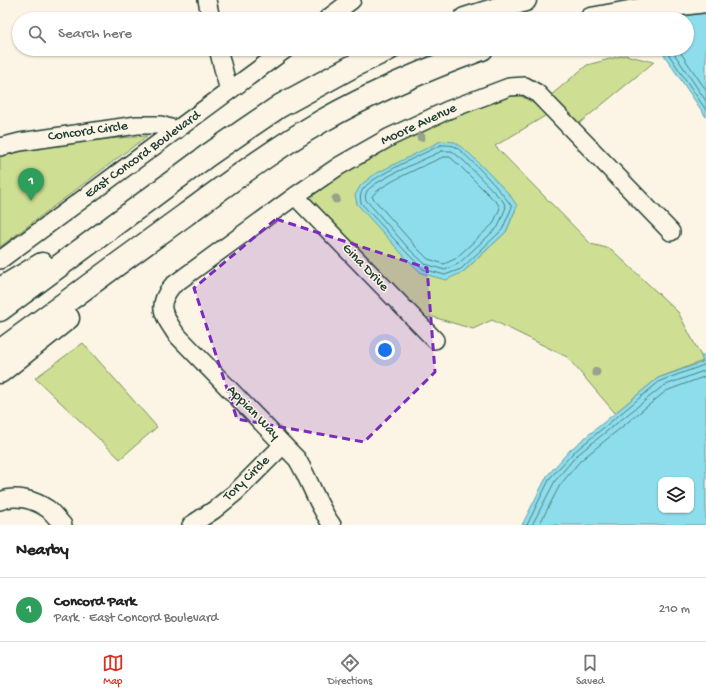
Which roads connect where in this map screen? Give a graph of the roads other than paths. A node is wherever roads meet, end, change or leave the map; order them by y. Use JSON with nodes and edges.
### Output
{"nodes":[{"id":1,"x":207,"y":0,"type":"edge"},
{"id":2,"x":352,"y":0,"type":"edge"},
{"id":3,"x":525,"y":0,"type":"edge"},
{"id":4,"x":706,"y":2,"type":"edge"},
{"id":5,"x":210,"y":12,"type":"edge"},
{"id":6,"x":336,"y":12,"type":"edge"},
{"id":7,"x":487,"y":12,"type":"edge"},
{"id":8,"x":629,"y":12,"type":"edge"},
{"id":9,"x":220,"y":56,"type":"edge"},
{"id":10,"x":276,"y":56,"type":"edge"},
{"id":11,"x":374,"y":56,"type":"edge"},
{"id":12,"x":462,"y":56,"type":"edge"},
{"id":13,"x":228,"y":91,"type":"junction"},
{"id":14,"x":177,"y":130,"type":"junction"},
{"id":15,"x":0,"y":147,"type":"edge"},
{"id":16,"x":295,"y":196,"type":"junction"},
{"id":17,"x":113,"y":226,"type":"junction"},
{"id":18,"x":671,"y":232,"type":"dead end"},
{"id":19,"x":133,"y":252,"type":"junction"},
{"id":20,"x":0,"y":260,"type":"edge"},
{"id":21,"x":0,"y":289,"type":"edge"},
{"id":22,"x":163,"y":309,"type":"joint"},
{"id":23,"x":0,"y":310,"type":"edge"},
{"id":24,"x":434,"y":340,"type":"dead end"},
{"id":25,"x":0,"y":351,"type":"edge"},
{"id":26,"x":0,"y":372,"type":"edge"},
{"id":27,"x":283,"y":445,"type":"junction"},
{"id":28,"x":0,"y":501,"type":"edge"},
{"id":29,"x":63,"y":525,"type":"edge"},
{"id":30,"x":191,"y":525,"type":"edge"},
{"id":31,"x":332,"y":525,"type":"edge"}],
"edges":[{"from":1,"to":5,"type":"street"},
{"from":2,"to":6,"type":"street"},
{"from":3,"to":7,"type":"highway"},
{"from":4,"to":8,"type":"highway"},
{"from":9,"to":13,"type":"street"},
{"from":10,"to":13,"type":"street","name":"East Concord Boulevard"},
{"from":11,"to":17,"type":"highway"},
{"from":12,"to":19,"type":"highway"},
{"from":13,"to":14,"type":"street","name":"East Concord Boulevard"},
{"from":14,"to":15,"type":"street","name":"Concord Circle"},
{"from":14,"to":20,"type":"street","name":"East Concord Boulevard"},
{"from":16,"to":18,"type":"street","name":"Moore Avenue"},
{"from":16,"to":22,"type":"street","name":"Moore Avenue"},
{"from":16,"to":24,"type":"street","name":"Gina Drive"},
{"from":17,"to":21,"type":"highway"},
{"from":17,"to":23,"type":"highway"},
{"from":19,"to":25,"type":"highway"},
{"from":19,"to":26,"type":"highway"},
{"from":22,"to":27,"type":"street","name":"Appian Way"},
{"from":27,"to":30,"type":"street","name":"Tory Circle"},
{"from":27,"to":31,"type":"street","name":"Appian Way"},
{"from":28,"to":29,"type":"street"}]}
